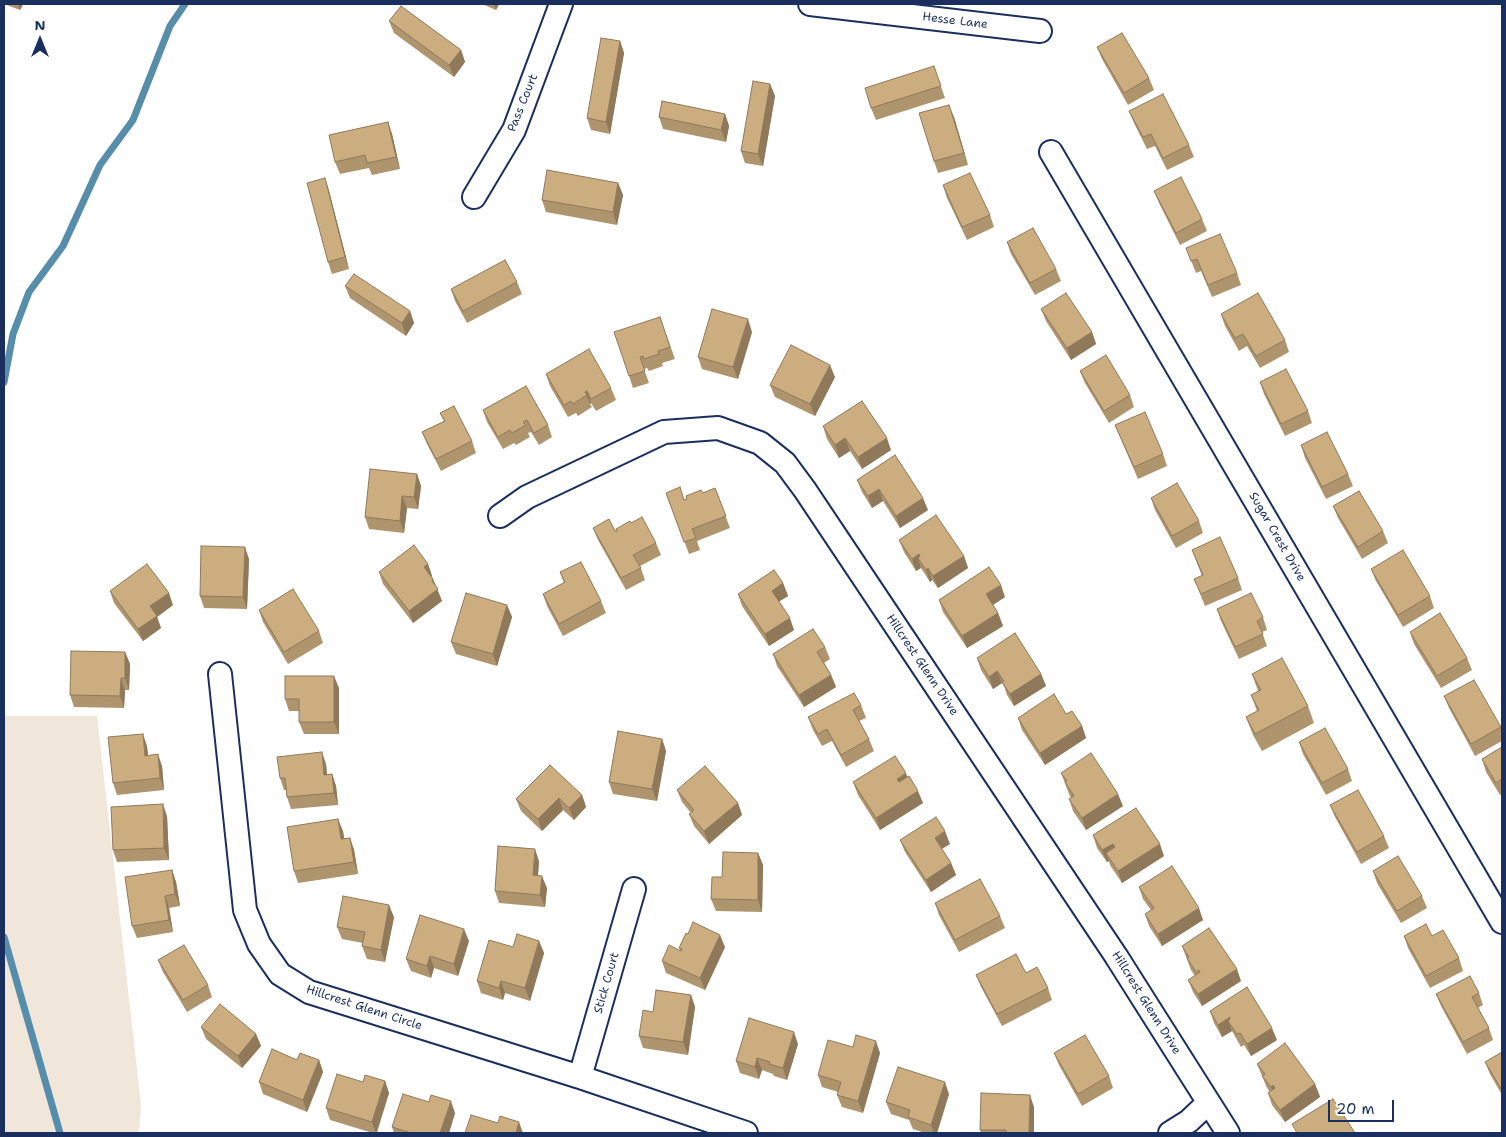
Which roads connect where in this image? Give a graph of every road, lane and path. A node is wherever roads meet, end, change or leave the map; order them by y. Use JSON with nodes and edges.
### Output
{"nodes":[{"id":1,"x":561,"y":4,"type":"edge"},
{"id":2,"x":810,"y":4,"type":"edge"},
{"id":3,"x":1040,"y":31,"type":"dead end"},
{"id":4,"x":1052,"y":152,"type":"dead end"},
{"id":5,"x":474,"y":197,"type":"dead end"},
{"id":6,"x":500,"y":516,"type":"dead end"},
{"id":7,"x":220,"y":674,"type":"dead end"},
{"id":8,"x":634,"y":889,"type":"dead end"},
{"id":9,"x":1502,"y":922,"type":"edge"},
{"id":10,"x":580,"y":1077,"type":"junction"},
{"id":11,"x":1208,"y":1103,"type":"junction"},
{"id":12,"x":746,"y":1133,"type":"edge"},
{"id":13,"x":1170,"y":1133,"type":"edge"},
{"id":14,"x":1228,"y":1133,"type":"edge"}],
"edges":[{"from":1,"to":5,"type":"street","name":"Pass Court"},
{"from":2,"to":3,"type":"street","name":"Hesse Lane"},
{"from":4,"to":9,"type":"street","name":"Sugar Crest Drive"},
{"from":6,"to":11,"type":"street","name":"Hillcrest Glenn Drive"},
{"from":7,"to":10,"type":"street","name":"Hillcrest Glenn Circle"},
{"from":8,"to":10,"type":"street","name":"Stick Court"},
{"from":10,"to":12,"type":"street","name":"Hillcrest Glenn Circle"},
{"from":11,"to":13,"type":"street"},
{"from":11,"to":14,"type":"street","name":"Hillcrest Glenn Drive"}]}
